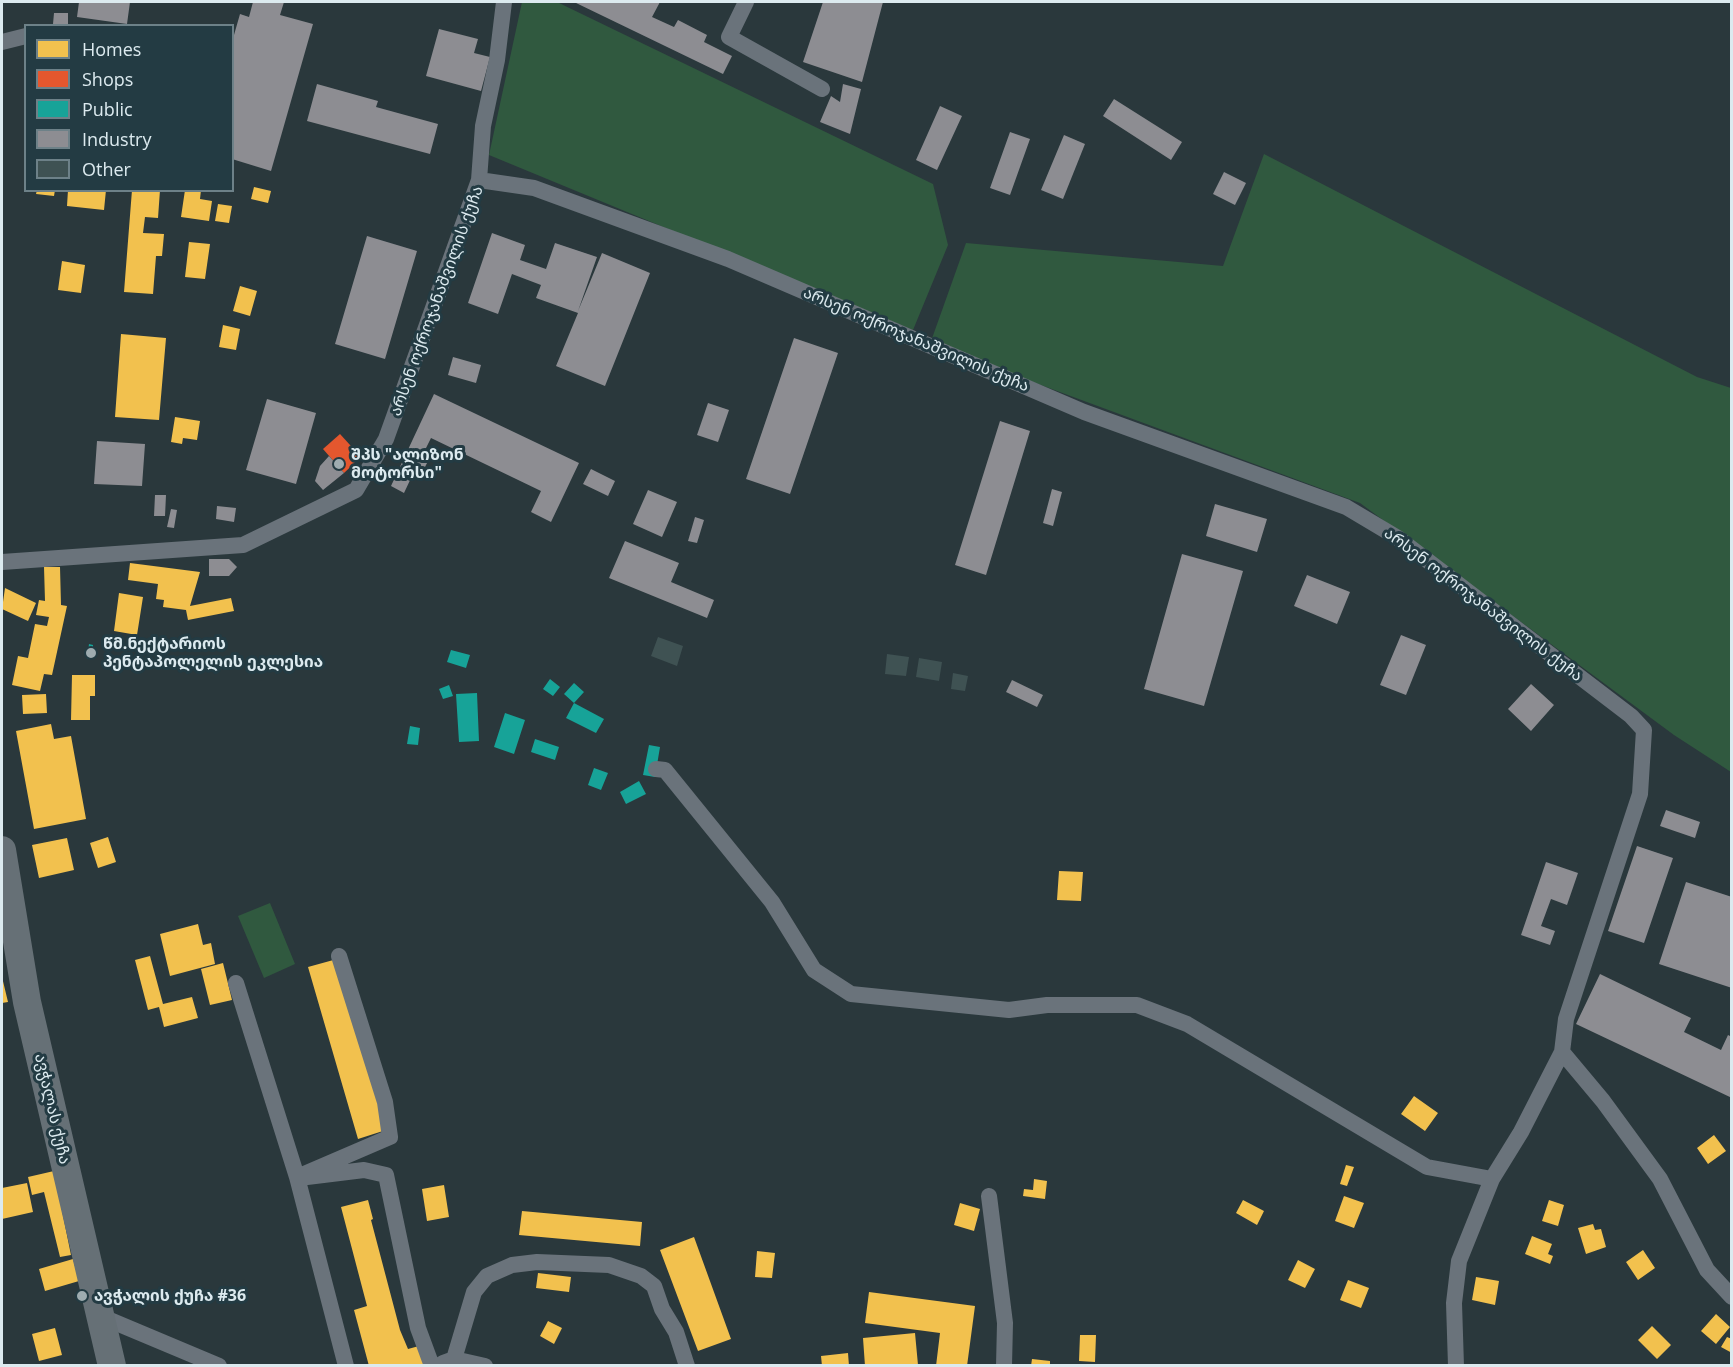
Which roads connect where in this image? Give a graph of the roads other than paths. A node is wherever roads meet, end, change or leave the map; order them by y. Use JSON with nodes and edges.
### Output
{"nodes":[{"id":1,"x":504,"y":2,"type":"edge"},
{"id":2,"x":746,"y":2,"type":"edge"},
{"id":3,"x":24,"y":36,"type":"edge"},
{"id":4,"x":2,"y":42,"type":"edge"},
{"id":5,"x":822,"y":89,"type":"dead end"},
{"id":6,"x":479,"y":180,"type":"junction"},
{"id":7,"x":2,"y":562,"type":"edge"},
{"id":8,"x":656,"y":769,"type":"dead end"},
{"id":9,"x":2,"y":850,"type":"edge"},
{"id":10,"x":339,"y":956,"type":"dead end"},
{"id":11,"x":236,"y":983,"type":"dead end"},
{"id":12,"x":1562,"y":1052,"type":"junction"},
{"id":13,"x":297,"y":1178,"type":"junction"},
{"id":14,"x":1492,"y":1179,"type":"junction"},
{"id":15,"x":989,"y":1196,"type":"dead end"},
{"id":16,"x":1731,"y":1297,"type":"edge"},
{"id":17,"x":100,"y":1316,"type":"junction"},
{"id":18,"x":454,"y":1359,"type":"junction"},
{"id":19,"x":112,"y":1365,"type":"edge"},
{"id":20,"x":219,"y":1365,"type":"edge"},
{"id":21,"x":346,"y":1365,"type":"edge"},
{"id":22,"x":433,"y":1365,"type":"edge"},
{"id":23,"x":479,"y":1365,"type":"edge"},
{"id":24,"x":687,"y":1365,"type":"edge"},
{"id":25,"x":1004,"y":1365,"type":"edge"},
{"id":26,"x":1456,"y":1365,"type":"edge"}],
"edges":[{"from":1,"to":6,"type":"street"},
{"from":2,"to":5,"type":"street"},
{"from":3,"to":4,"type":"street"},
{"from":6,"to":7,"type":"street","name":"არსენ ოქროჯანაშვილის ქუჩა"},
{"from":6,"to":12,"type":"street","name":"არსენ ოქროჯანაშვილის ქუჩა"},
{"from":8,"to":14,"type":"street"},
{"from":9,"to":17,"type":"highway","name":"ავჭალას ქუჩა"},
{"from":10,"to":13,"type":"street"},
{"from":11,"to":13,"type":"street"},
{"from":12,"to":14,"type":"street"},
{"from":12,"to":16,"type":"street"},
{"from":13,"to":21,"type":"street"},
{"from":13,"to":22,"type":"street"},
{"from":14,"to":26,"type":"street"},
{"from":15,"to":25,"type":"street"},
{"from":17,"to":19,"type":"highway","name":"ავჭალას ქუჩა"},
{"from":17,"to":20,"type":"street"},
{"from":18,"to":22,"type":"street"},
{"from":18,"to":23,"type":"street"},
{"from":18,"to":24,"type":"street"}]}
